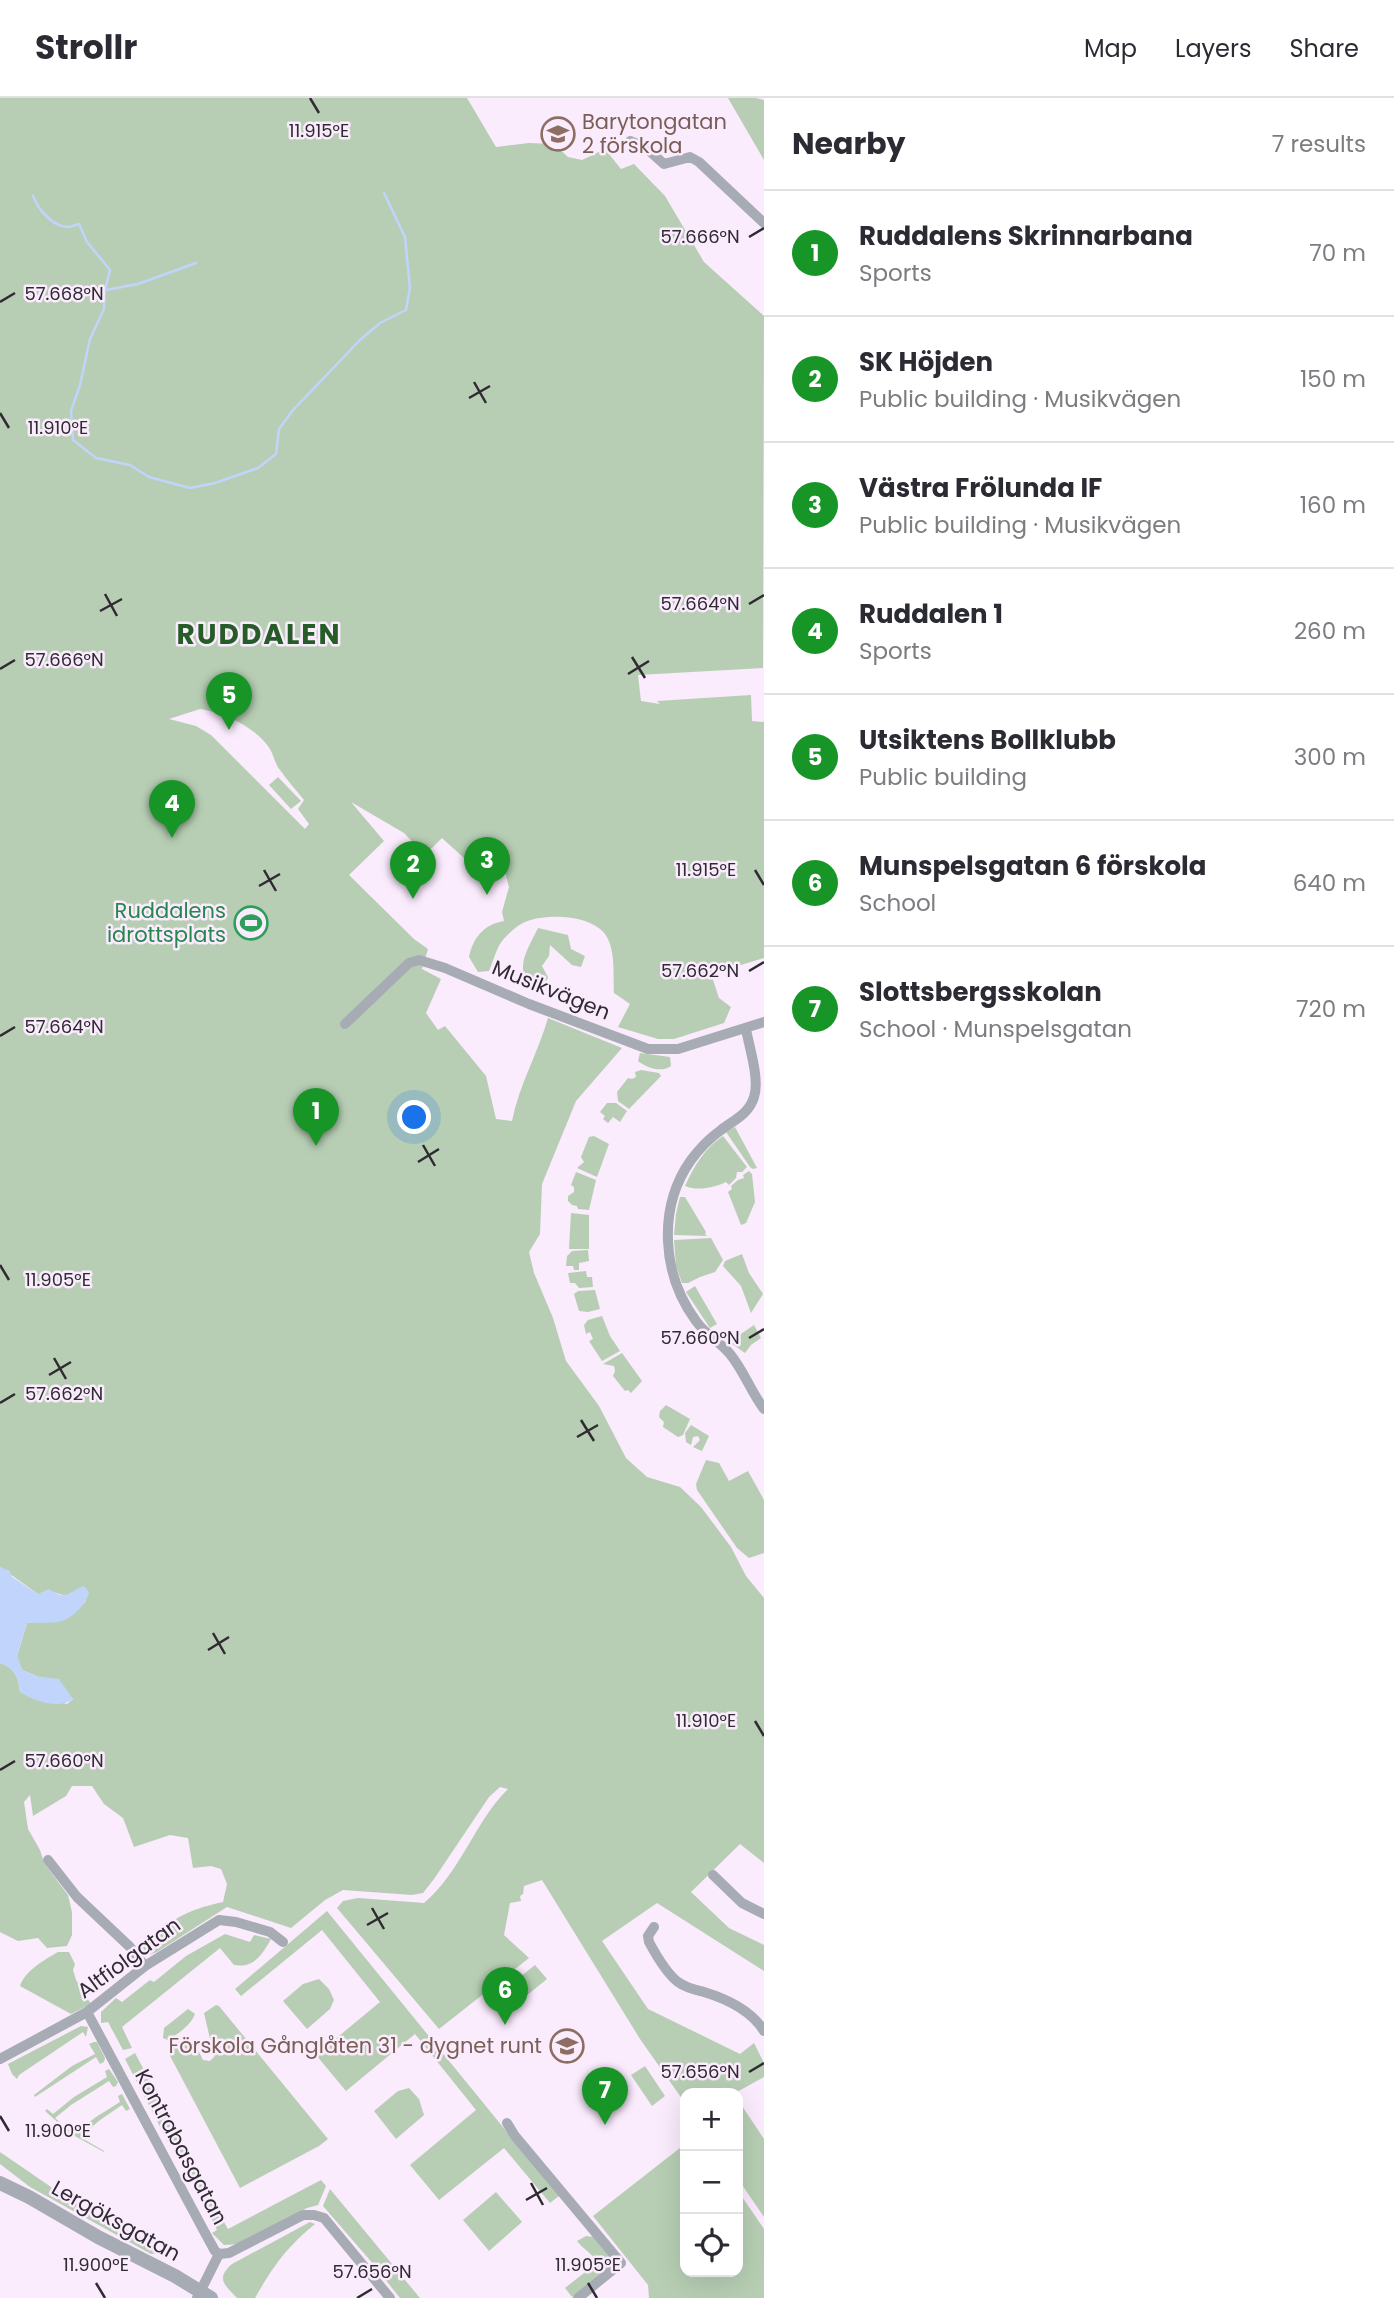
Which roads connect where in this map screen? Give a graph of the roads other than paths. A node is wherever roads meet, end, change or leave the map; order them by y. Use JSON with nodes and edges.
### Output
{"nodes":[{"id":1,"x":630,"y":141,"type":"dead end"},
{"id":2,"x":764,"y":223,"type":"edge"},
{"id":3,"x":764,"y":1023,"type":"edge"},
{"id":4,"x":345,"y":1024,"type":"dead end"},
{"id":5,"x":746,"y":1029,"type":"junction"},
{"id":6,"x":764,"y":1409,"type":"edge"},
{"id":7,"x":48,"y":1860,"type":"dead end"},
{"id":8,"x":713,"y":1875,"type":"dead end"},
{"id":9,"x":764,"y":1914,"type":"edge"},
{"id":10,"x":653,"y":1927,"type":"dead end"},
{"id":11,"x":283,"y":1942,"type":"dead end"},
{"id":12,"x":145,"y":1966,"type":"junction"},
{"id":13,"x":87,"y":2012,"type":"junction"},
{"id":14,"x":764,"y":2031,"type":"edge"},
{"id":15,"x":0,"y":2059,"type":"edge"},
{"id":16,"x":507,"y":2123,"type":"dead end"},
{"id":17,"x":0,"y":2183,"type":"edge"},
{"id":18,"x":219,"y":2254,"type":"junction"},
{"id":19,"x":203,"y":2296,"type":"edge"},
{"id":20,"x":390,"y":2298,"type":"edge"},
{"id":21,"x":578,"y":2298,"type":"edge"}],
"edges":[{"from":1,"to":2,"type":"street"},
{"from":3,"to":5,"type":"street","name":"Musikvägen"},
{"from":4,"to":5,"type":"street","name":"Musikvägen"},
{"from":5,"to":6,"type":"street"},
{"from":7,"to":12,"type":"street"},
{"from":8,"to":9,"type":"street"},
{"from":10,"to":14,"type":"street"},
{"from":11,"to":12,"type":"street","name":"Altfiolgatan"},
{"from":12,"to":13,"type":"street","name":"Altfiolgatan"},
{"from":13,"to":15,"type":"street","name":"Altfiolgatan"},
{"from":13,"to":18,"type":"street","name":"Kontrabasgatan"},
{"from":16,"to":21,"type":"street"},
{"from":17,"to":19,"type":"street","name":"Lergöksgatan"},
{"from":18,"to":19,"type":"street","name":"Kontrabasgatan"},
{"from":18,"to":20,"type":"street"}]}
